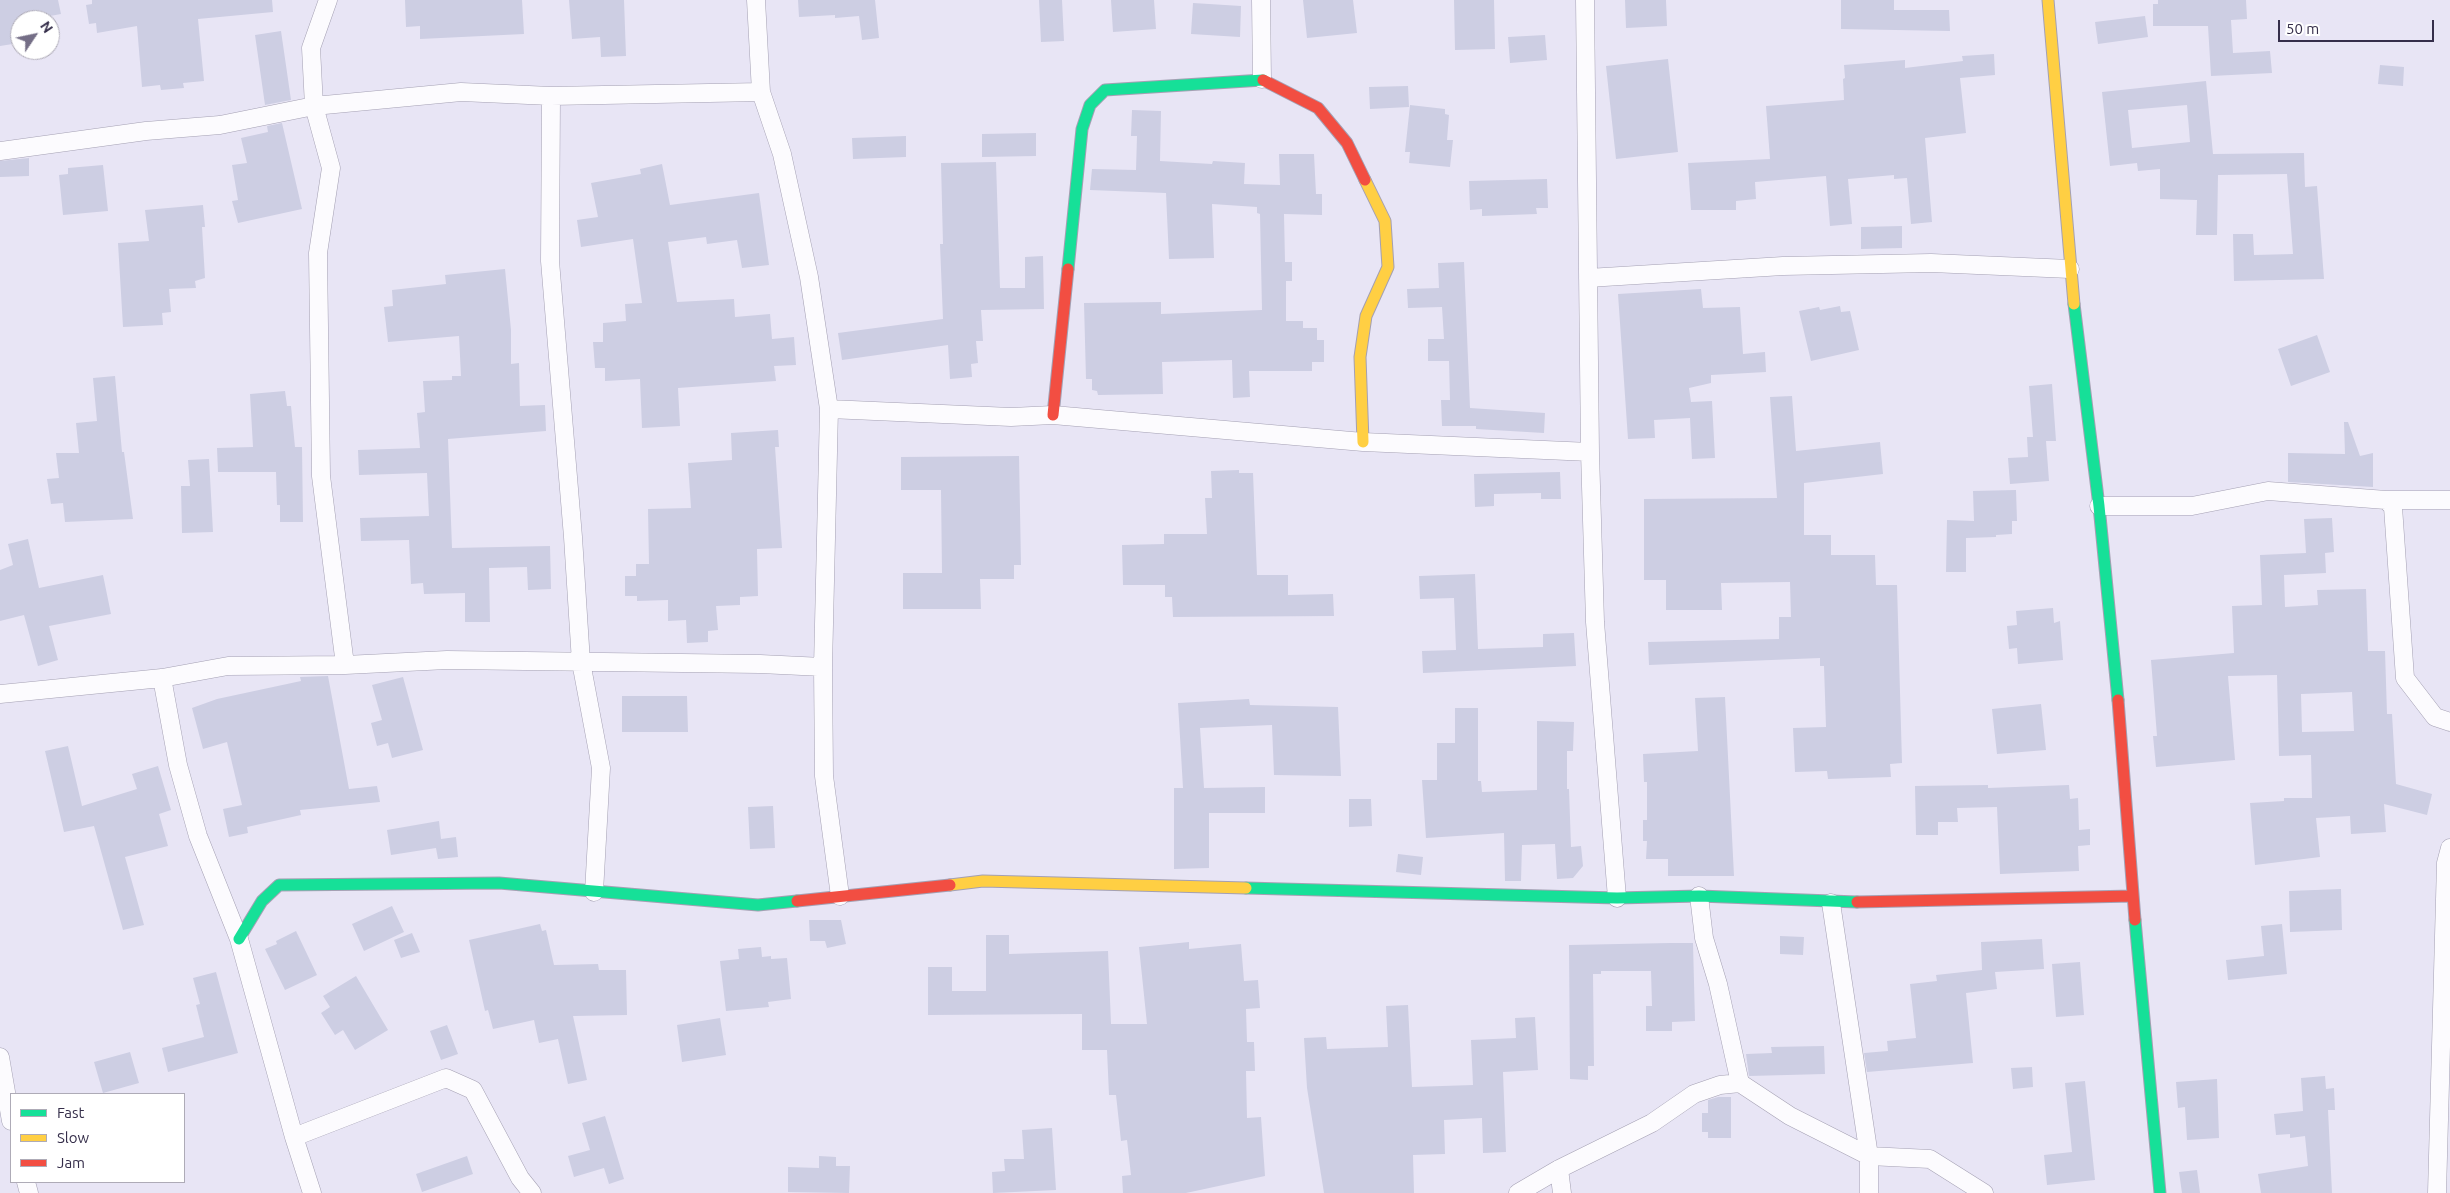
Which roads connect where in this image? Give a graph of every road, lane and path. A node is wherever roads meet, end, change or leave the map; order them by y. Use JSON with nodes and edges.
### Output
{"nodes":[{"id":1,"x":328,"y":0,"type":"edge"},
{"id":2,"x":756,"y":0,"type":"edge"},
{"id":3,"x":1262,"y":0,"type":"edge"},
{"id":4,"x":1585,"y":0,"type":"edge"},
{"id":5,"x":2048,"y":0,"type":"edge"},
{"id":6,"x":1262,"y":80,"type":"junction"},
{"id":7,"x":761,"y":92,"type":"junction"},
{"id":8,"x":552,"y":96,"type":"junction"},
{"id":9,"x":314,"y":106,"type":"junction"},
{"id":10,"x":0,"y":151,"type":"edge"},
{"id":11,"x":2070,"y":269,"type":"junction"},
{"id":12,"x":1588,"y":278,"type":"junction"},
{"id":13,"x":829,"y":409,"type":"junction"},
{"id":14,"x":1053,"y":415,"type":"junction"},
{"id":15,"x":1363,"y":442,"type":"junction"},
{"id":16,"x":1590,"y":452,"type":"junction"},
{"id":17,"x":2386,"y":500,"type":"junction"},
{"id":18,"x":2450,"y":500,"type":"edge"},
{"id":19,"x":2099,"y":506,"type":"junction"},
{"id":20,"x":581,"y":662,"type":"junction"},
{"id":21,"x":345,"y":665,"type":"junction"},
{"id":22,"x":823,"y":667,"type":"junction"},
{"id":23,"x":162,"y":678,"type":"junction"},
{"id":24,"x":0,"y":694,"type":"edge"},
{"id":25,"x":2450,"y":722,"type":"edge"},
{"id":26,"x":2450,"y":848,"type":"edge"},
{"id":27,"x":594,"y":892,"type":"junction"},
{"id":28,"x":840,"y":896,"type":"junction"},
{"id":29,"x":1699,"y":896,"type":"junction"},
{"id":30,"x":2133,"y":896,"type":"junction"},
{"id":31,"x":1617,"y":898,"type":"junction"},
{"id":32,"x":1831,"y":903,"type":"junction"},
{"id":33,"x":239,"y":939,"type":"junction"},
{"id":34,"x":2447,"y":1003,"type":"edge"},
{"id":35,"x":0,"y":1057,"type":"edge"},
{"id":36,"x":1740,"y":1083,"type":"junction"},
{"id":37,"x":6,"y":1113,"type":"edge"},
{"id":38,"x":294,"y":1137,"type":"junction"},
{"id":39,"x":1870,"y":1156,"type":"junction"},
{"id":40,"x":1559,"y":1169,"type":"junction"},
{"id":41,"x":312,"y":1193,"type":"edge"},
{"id":42,"x":532,"y":1193,"type":"edge"},
{"id":43,"x":1518,"y":1193,"type":"edge"},
{"id":44,"x":1562,"y":1193,"type":"edge"},
{"id":45,"x":1869,"y":1193,"type":"edge"},
{"id":46,"x":1984,"y":1193,"type":"edge"},
{"id":47,"x":2160,"y":1193,"type":"edge"},
{"id":48,"x":2437,"y":1193,"type":"edge"}],
"edges":[{"from":1,"to":9,"type":"street"},
{"from":2,"to":7,"type":"street"},
{"from":3,"to":6,"type":"street"},
{"from":4,"to":12,"type":"street"},
{"from":5,"to":11,"type":"street"},
{"from":6,"to":14,"type":"street"},
{"from":6,"to":15,"type":"street"},
{"from":7,"to":8,"type":"street"},
{"from":7,"to":13,"type":"street"},
{"from":8,"to":9,"type":"street"},
{"from":8,"to":20,"type":"street"},
{"from":9,"to":10,"type":"street"},
{"from":9,"to":21,"type":"street"},
{"from":11,"to":12,"type":"street"},
{"from":11,"to":19,"type":"street"},
{"from":12,"to":16,"type":"street"},
{"from":13,"to":14,"type":"street"},
{"from":13,"to":22,"type":"street"},
{"from":14,"to":15,"type":"street"},
{"from":15,"to":16,"type":"street"},
{"from":16,"to":31,"type":"street"},
{"from":17,"to":18,"type":"street"},
{"from":17,"to":19,"type":"street"},
{"from":17,"to":25,"type":"street"},
{"from":19,"to":30,"type":"street"},
{"from":20,"to":21,"type":"street"},
{"from":20,"to":22,"type":"street"},
{"from":20,"to":27,"type":"street"},
{"from":21,"to":23,"type":"street"},
{"from":22,"to":28,"type":"street"},
{"from":23,"to":24,"type":"street"},
{"from":23,"to":33,"type":"street"},
{"from":26,"to":34,"type":"street"},
{"from":27,"to":28,"type":"street"},
{"from":27,"to":33,"type":"street"},
{"from":28,"to":31,"type":"street"},
{"from":29,"to":31,"type":"street"},
{"from":29,"to":32,"type":"street"},
{"from":29,"to":36,"type":"street"},
{"from":30,"to":32,"type":"street"},
{"from":30,"to":47,"type":"street"},
{"from":32,"to":39,"type":"street"},
{"from":33,"to":38,"type":"street"},
{"from":34,"to":48,"type":"street"},
{"from":35,"to":37,"type":"street"},
{"from":36,"to":39,"type":"street"},
{"from":36,"to":40,"type":"street"},
{"from":38,"to":41,"type":"street"},
{"from":38,"to":42,"type":"street"},
{"from":39,"to":45,"type":"street"},
{"from":39,"to":46,"type":"street"},
{"from":40,"to":43,"type":"street"},
{"from":40,"to":44,"type":"street"}]}
